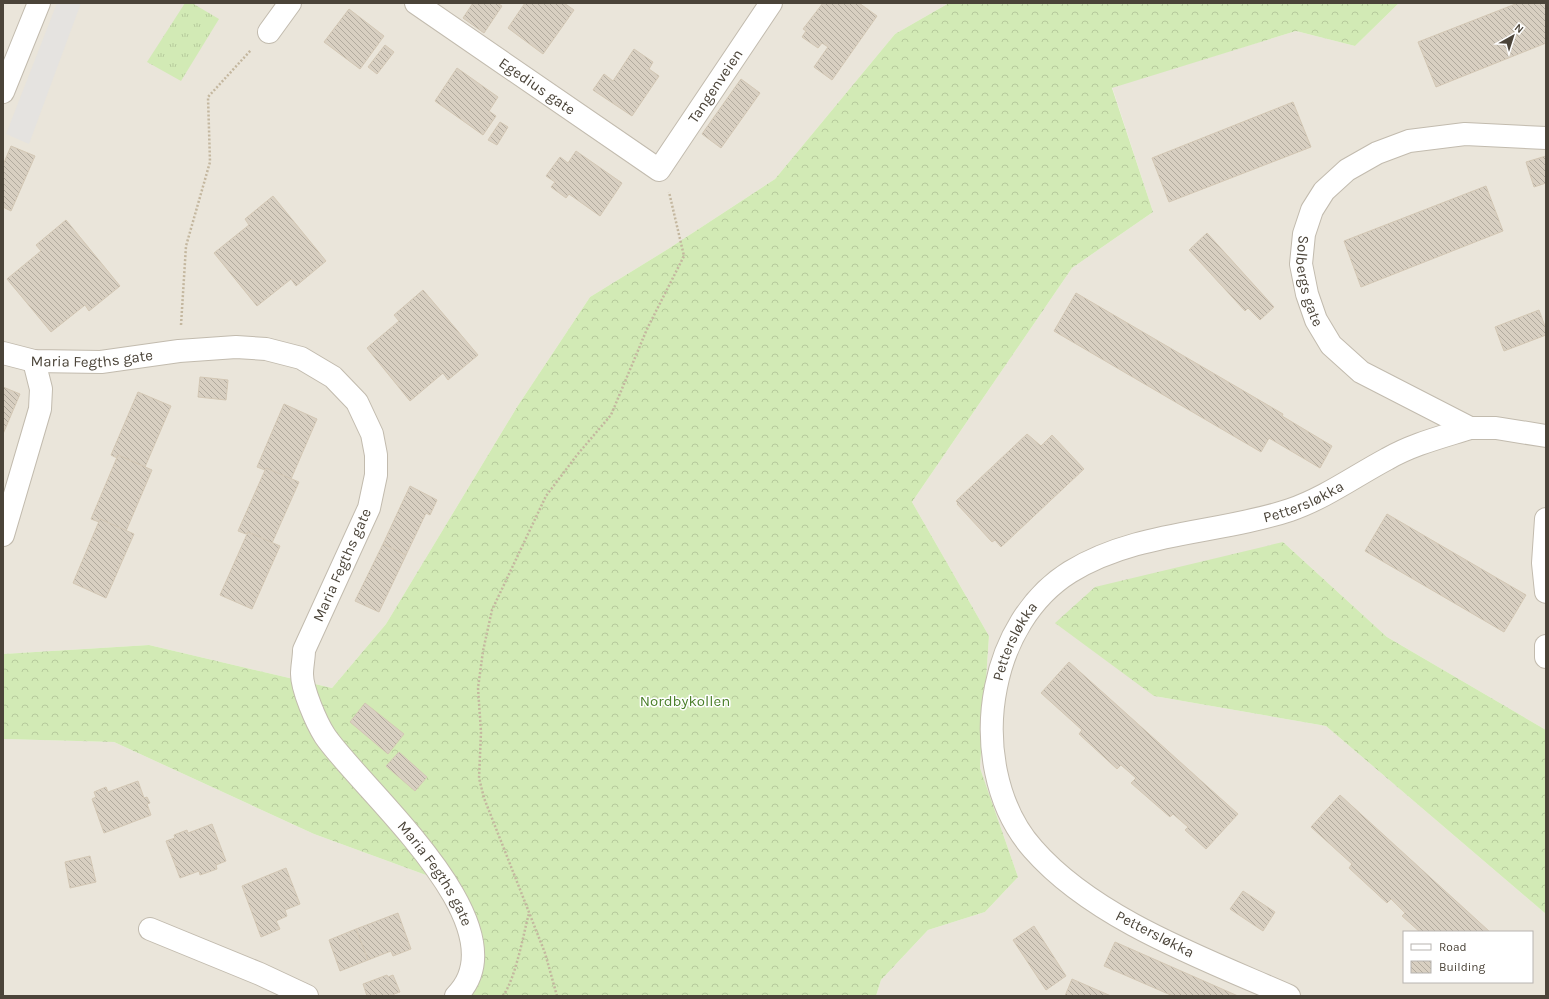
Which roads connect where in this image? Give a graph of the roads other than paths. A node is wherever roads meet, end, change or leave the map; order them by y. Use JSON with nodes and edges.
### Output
{"nodes":[{"id":1,"x":39,"y":3,"type":"edge"},
{"id":2,"x":290,"y":3,"type":"edge"},
{"id":3,"x":416,"y":3,"type":"edge"},
{"id":4,"x":771,"y":3,"type":"edge"},
{"id":5,"x":269,"y":32,"type":"road end"},
{"id":6,"x":3,"y":92,"type":"edge"},
{"id":7,"x":1546,"y":138,"type":"edge"},
{"id":8,"x":659,"y":170,"type":"joint"},
{"id":9,"x":3,"y":353,"type":"edge"},
{"id":10,"x":34,"y":361,"type":"junction"},
{"id":11,"x":1470,"y":428,"type":"junction"},
{"id":12,"x":1546,"y":436,"type":"edge"},
{"id":13,"x":1546,"y":519,"type":"edge"},
{"id":14,"x":3,"y":535,"type":"edge"},
{"id":15,"x":1546,"y":592,"type":"edge"},
{"id":16,"x":1546,"y":646,"type":"edge"},
{"id":17,"x":1546,"y":657,"type":"edge"},
{"id":18,"x":150,"y":929,"type":"dead end"},
{"id":19,"x":307,"y":996,"type":"edge"},
{"id":20,"x":456,"y":996,"type":"edge"},
{"id":21,"x":1289,"y":996,"type":"edge"}],
"edges":[{"from":1,"to":6,"type":"street"},
{"from":2,"to":5,"type":"street"},
{"from":3,"to":8,"type":"street","name":"Egedius gate"},
{"from":4,"to":8,"type":"street","name":"Tangenveien"},
{"from":7,"to":11,"type":"street","name":"Solbergs gate"},
{"from":9,"to":10,"type":"street","name":"Maria Fegths gate"},
{"from":10,"to":14,"type":"street"},
{"from":10,"to":20,"type":"street","name":"Maria Fegths gate"},
{"from":11,"to":12,"type":"street","name":"Solbergs gate"},
{"from":11,"to":21,"type":"street","name":"Pettersløkka"},
{"from":13,"to":15,"type":"street"},
{"from":16,"to":17,"type":"street"},
{"from":18,"to":19,"type":"street"}]}
